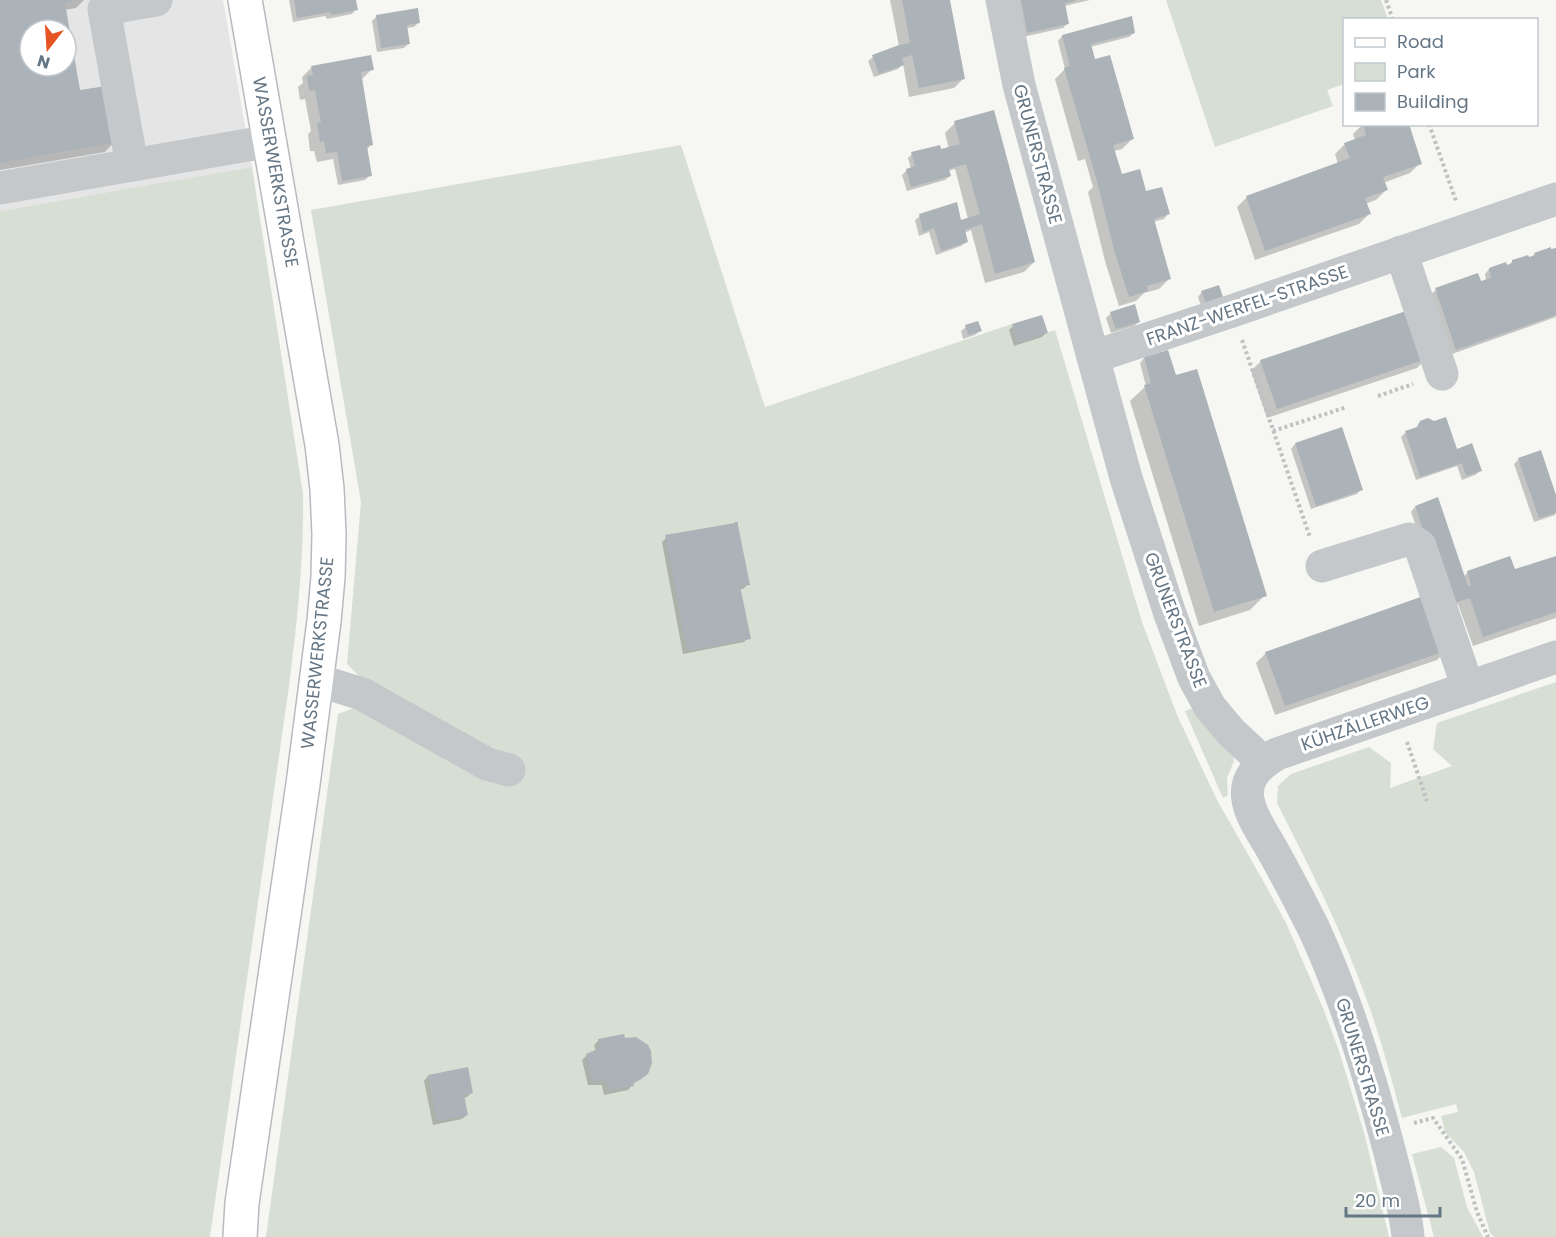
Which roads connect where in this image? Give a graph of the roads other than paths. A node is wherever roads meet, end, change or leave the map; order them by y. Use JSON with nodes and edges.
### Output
{"nodes":[{"id":1,"x":156,"y":0,"type":"edge"},
{"id":2,"x":245,"y":0,"type":"edge"},
{"id":3,"x":1002,"y":0,"type":"edge"},
{"id":4,"x":270,"y":141,"type":"junction"},
{"id":5,"x":132,"y":165,"type":"junction"},
{"id":6,"x":0,"y":188,"type":"edge"},
{"id":7,"x":1556,"y":198,"type":"edge"},
{"id":8,"x":1401,"y":252,"type":"junction"},
{"id":9,"x":1093,"y":357,"type":"junction"},
{"id":10,"x":1442,"y":374,"type":"dead end"},
{"id":11,"x":1322,"y":566,"type":"road end"},
{"id":12,"x":1556,"y":657,"type":"edge"},
{"id":13,"x":316,"y":680,"type":"junction"},
{"id":14,"x":1468,"y":687,"type":"junction"},
{"id":15,"x":1263,"y":762,"type":"junction"},
{"id":16,"x":509,"y":770,"type":"dead end"},
{"id":17,"x":240,"y":1237,"type":"edge"},
{"id":18,"x":1408,"y":1237,"type":"edge"}],
"edges":[{"from":1,"to":5,"type":"street"},
{"from":2,"to":4,"type":"main road","name":"WASSERWERKSTRASSE"},
{"from":3,"to":9,"type":"street","name":"GRUNERSTRASSE"},
{"from":4,"to":5,"type":"street"},
{"from":4,"to":13,"type":"main road","name":"WASSERWERKSTRASSE"},
{"from":5,"to":6,"type":"street"},
{"from":7,"to":8,"type":"street","name":"FRANZ-WERFEL-STRASSE"},
{"from":8,"to":9,"type":"street","name":"FRANZ-WERFEL-STRASSE"},
{"from":8,"to":10,"type":"street"},
{"from":9,"to":15,"type":"street","name":"GRUNERSTRASSE"},
{"from":11,"to":14,"type":"street"},
{"from":12,"to":14,"type":"street","name":"KÜHZÄLLERWEG"},
{"from":13,"to":16,"type":"street"},
{"from":13,"to":17,"type":"main road","name":"WASSERWERKSTRASSE"},
{"from":14,"to":15,"type":"street","name":"KÜHZÄLLERWEG"},
{"from":15,"to":18,"type":"street","name":"GRUNERSTRASSE"}]}
